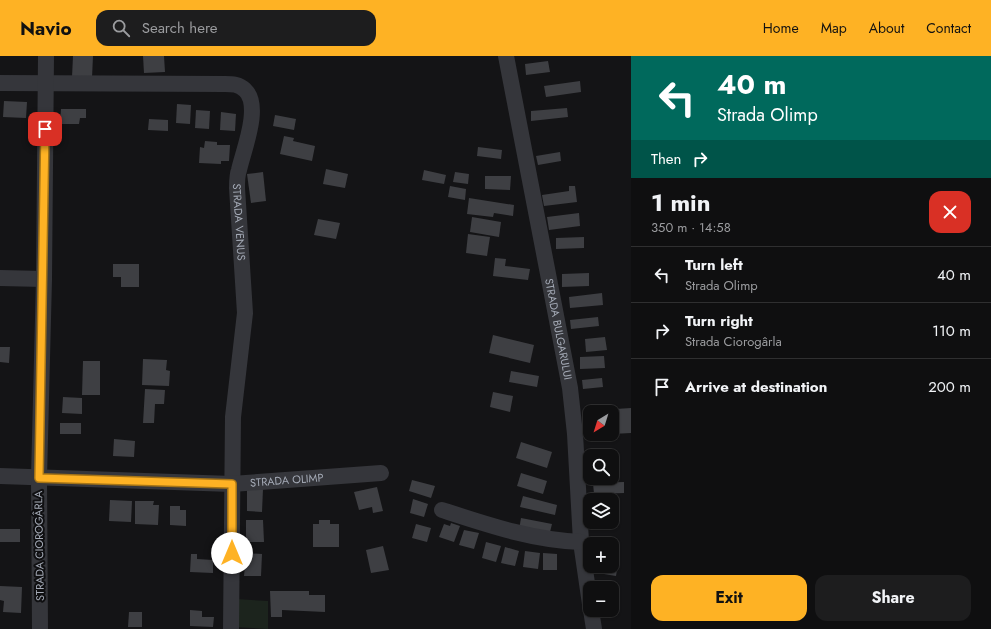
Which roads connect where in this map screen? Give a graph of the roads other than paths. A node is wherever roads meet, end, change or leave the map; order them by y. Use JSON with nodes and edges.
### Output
{"nodes":[{"id":1,"x":46,"y":56,"type":"edge"},
{"id":2,"x":506,"y":56,"type":"edge"},
{"id":3,"x":0,"y":83,"type":"edge"},
{"id":4,"x":46,"y":84,"type":"junction"},
{"id":5,"x":0,"y":278,"type":"edge"},
{"id":6,"x":44,"y":279,"type":"junction"},
{"id":7,"x":381,"y":473,"type":"dead end"},
{"id":8,"x":0,"y":476,"type":"edge"},
{"id":9,"x":39,"y":478,"type":"junction"},
{"id":10,"x":232,"y":484,"type":"junction"},
{"id":11,"x":442,"y":510,"type":"dead end"},
{"id":12,"x":581,"y":542,"type":"junction"},
{"id":13,"x":587,"y":581,"type":"edge"},
{"id":14,"x":592,"y":617,"type":"edge"},
{"id":15,"x":40,"y":629,"type":"edge"},
{"id":16,"x":231,"y":629,"type":"edge"},
{"id":17,"x":594,"y":629,"type":"edge"}],
"edges":[{"from":1,"to":4,"type":"street","name":"STRADA CIOROGÂRLA"},
{"from":2,"to":12,"type":"street","name":"STRADA BULGARULUI"},
{"from":3,"to":4,"type":"street","name":"STRADA VENUS"},
{"from":4,"to":6,"type":"street","name":"STRADA CIOROGÂRLA"},
{"from":4,"to":10,"type":"street","name":"STRADA VENUS"},
{"from":5,"to":6,"type":"street"},
{"from":6,"to":9,"type":"street","name":"STRADA CIOROGÂRLA"},
{"from":7,"to":10,"type":"street","name":"STRADA OLIMP"},
{"from":8,"to":9,"type":"street","name":"STRADA OLIMP"},
{"from":9,"to":10,"type":"street","name":"STRADA OLIMP"},
{"from":9,"to":15,"type":"street","name":"STRADA CIOROGÂRLA"},
{"from":10,"to":16,"type":"street","name":"STRADA VENUS"},
{"from":11,"to":12,"type":"street"},
{"from":12,"to":13,"type":"street","name":"STRADA BULGARULUI"},
{"from":14,"to":17,"type":"street"}]}
